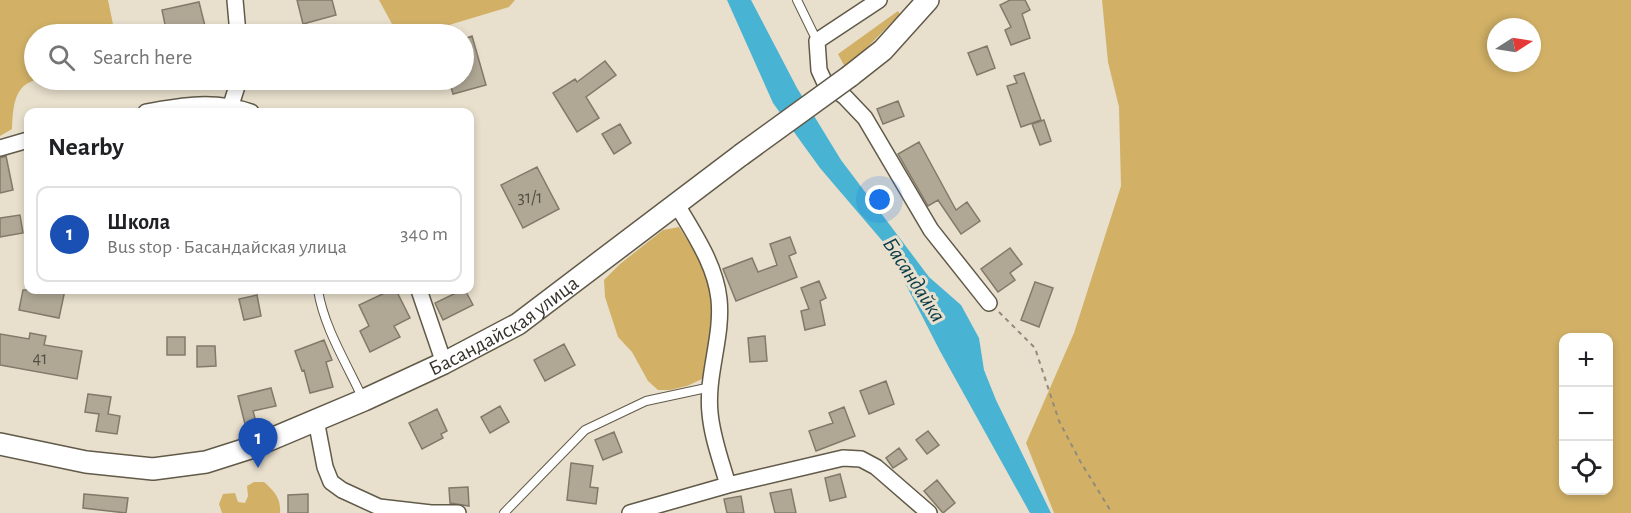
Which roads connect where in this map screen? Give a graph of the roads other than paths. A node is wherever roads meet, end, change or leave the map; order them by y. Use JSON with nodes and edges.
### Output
{"nodes":[{"id":1,"x":235,"y":0,"type":"edge"},
{"id":2,"x":797,"y":0,"type":"edge"},
{"id":3,"x":879,"y":0,"type":"edge"},
{"id":4,"x":928,"y":0,"type":"edge"},
{"id":5,"x":237,"y":24,"type":"edge"},
{"id":6,"x":817,"y":41,"type":"junction"},
{"id":7,"x":236,"y":90,"type":"edge"},
{"id":8,"x":231,"y":105,"type":"junction"},
{"id":9,"x":167,"y":108,"type":"edge"},
{"id":10,"x":212,"y":108,"type":"edge"},
{"id":11,"x":240,"y":108,"type":"edge"},
{"id":12,"x":24,"y":141,"type":"edge"},
{"id":13,"x":0,"y":148,"type":"edge"},
{"id":14,"x":676,"y":202,"type":"junction"},
{"id":15,"x":319,"y":294,"type":"edge"},
{"id":16,"x":420,"y":294,"type":"edge"},
{"id":17,"x":989,"y":303,"type":"road end"},
{"id":18,"x":444,"y":363,"type":"junction"},
{"id":19,"x":711,"y":387,"type":"junction"},
{"id":20,"x":364,"y":400,"type":"junction"},
{"id":21,"x":316,"y":420,"type":"junction"},
{"id":22,"x":0,"y":444,"type":"edge"},
{"id":23,"x":728,"y":484,"type":"junction"},
{"id":24,"x":458,"y":513,"type":"edge"},
{"id":25,"x":504,"y":513,"type":"edge"},
{"id":26,"x":630,"y":513,"type":"edge"},
{"id":27,"x":929,"y":513,"type":"edge"}],
"edges":[{"from":1,"to":5,"type":"street"},
{"from":2,"to":6,"type":"lane"},
{"from":3,"to":6,"type":"street"},
{"from":4,"to":14,"type":"street","name":"Басандайская улица","bridge":true},
{"from":6,"to":17,"type":"street"},
{"from":7,"to":8,"type":"street"},
{"from":8,"to":10,"type":"street"},
{"from":8,"to":11,"type":"street"},
{"from":9,"to":10,"type":"street"},
{"from":12,"to":13,"type":"street"},
{"from":14,"to":18,"type":"street","name":"Басандайская улица"},
{"from":14,"to":19,"type":"street"},
{"from":15,"to":20,"type":"lane"},
{"from":16,"to":18,"type":"street"},
{"from":18,"to":20,"type":"street","name":"Басандайская улица"},
{"from":19,"to":23,"type":"street"},
{"from":19,"to":25,"type":"lane"},
{"from":20,"to":21,"type":"street","name":"Басандайская улица"},
{"from":21,"to":22,"type":"street","name":"Басандайская улица"},
{"from":21,"to":24,"type":"street"},
{"from":23,"to":26,"type":"street"},
{"from":23,"to":27,"type":"street"}]}
